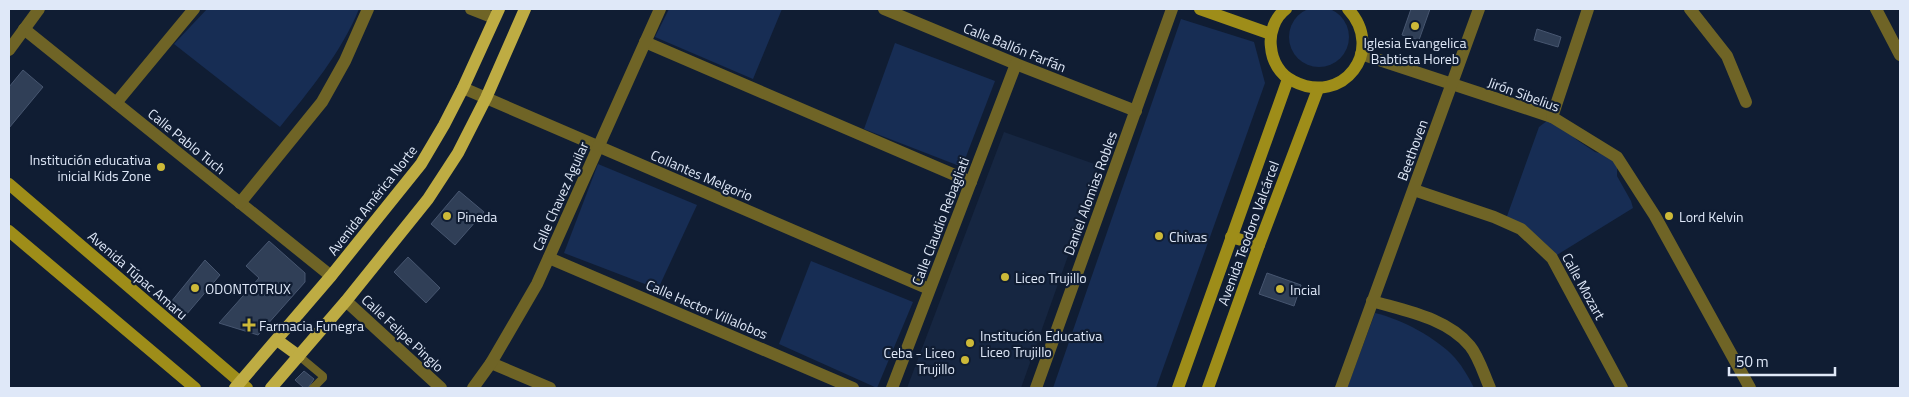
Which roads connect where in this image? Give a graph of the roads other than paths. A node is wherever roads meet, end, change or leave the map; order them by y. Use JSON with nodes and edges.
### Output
{"nodes":[{"id":1,"x":39,"y":9,"type":"edge"},
{"id":2,"x":194,"y":9,"type":"edge"},
{"id":3,"x":368,"y":9,"type":"edge"},
{"id":4,"x":471,"y":9,"type":"edge"},
{"id":5,"x":524,"y":9,"type":"edge"},
{"id":6,"x":660,"y":9,"type":"edge"},
{"id":7,"x":884,"y":9,"type":"edge"},
{"id":8,"x":1172,"y":9,"type":"edge"},
{"id":9,"x":1200,"y":9,"type":"edge"},
{"id":10,"x":1348,"y":9,"type":"edge"},
{"id":11,"x":1479,"y":9,"type":"edge"},
{"id":12,"x":1588,"y":9,"type":"edge"},
{"id":13,"x":1690,"y":9,"type":"edge"},
{"id":14,"x":1876,"y":9,"type":"edge"},
{"id":15,"x":1281,"y":10,"type":"edge"},
{"id":16,"x":497,"y":14,"type":"edge"},
{"id":17,"x":24,"y":29,"type":"junction"},
{"id":18,"x":1271,"y":34,"type":"junction"},
{"id":19,"x":645,"y":42,"type":"junction"},
{"id":20,"x":9,"y":50,"type":"edge"},
{"id":21,"x":1361,"y":54,"type":"junction"},
{"id":22,"x":1900,"y":55,"type":"edge"},
{"id":23,"x":1016,"y":64,"type":"junction"},
{"id":24,"x":1288,"y":78,"type":"junction"},
{"id":25,"x":1452,"y":84,"type":"junction"},
{"id":26,"x":463,"y":88,"type":"junction"},
{"id":27,"x":1318,"y":89,"type":"junction"},
{"id":28,"x":486,"y":98,"type":"junction"},
{"id":29,"x":1746,"y":102,"type":"dead end"},
{"id":30,"x":116,"y":103,"type":"junction"},
{"id":31,"x":1136,"y":111,"type":"junction"},
{"id":32,"x":1552,"y":117,"type":"junction"},
{"id":33,"x":598,"y":146,"type":"junction"},
{"id":34,"x":971,"y":182,"type":"junction"},
{"id":35,"x":9,"y":184,"type":"edge"},
{"id":36,"x":1414,"y":190,"type":"junction"},
{"id":37,"x":240,"y":203,"type":"junction"},
{"id":38,"x":9,"y":231,"type":"edge"},
{"id":39,"x":1231,"y":237,"type":"junction"},
{"id":40,"x":1259,"y":246,"type":"junction"},
{"id":41,"x":549,"y":258,"type":"junction"},
{"id":42,"x":331,"y":276,"type":"junction"},
{"id":43,"x":930,"y":289,"type":"junction"},
{"id":44,"x":346,"y":301,"type":"junction"},
{"id":45,"x":1372,"y":301,"type":"junction"},
{"id":46,"x":277,"y":340,"type":"junction"},
{"id":47,"x":299,"y":356,"type":"junction"},
{"id":48,"x":490,"y":363,"type":"junction"},
{"id":49,"x":241,"y":386,"type":"edge"},
{"id":50,"x":194,"y":388,"type":"edge"},
{"id":51,"x":271,"y":388,"type":"edge"},
{"id":52,"x":314,"y":388,"type":"edge"},
{"id":53,"x":441,"y":388,"type":"edge"},
{"id":54,"x":473,"y":388,"type":"edge"},
{"id":55,"x":550,"y":388,"type":"edge"},
{"id":56,"x":853,"y":388,"type":"edge"},
{"id":57,"x":892,"y":388,"type":"edge"},
{"id":58,"x":1036,"y":388,"type":"edge"},
{"id":59,"x":1178,"y":388,"type":"edge"},
{"id":60,"x":1208,"y":388,"type":"edge"},
{"id":61,"x":1341,"y":388,"type":"edge"},
{"id":62,"x":1490,"y":388,"type":"edge"},
{"id":63,"x":1622,"y":388,"type":"edge"},
{"id":64,"x":1750,"y":388,"type":"edge"}],
"edges":[{"from":1,"to":17,"type":"street"},
{"from":2,"to":30,"type":"street"},
{"from":3,"to":37,"type":"street"},
{"from":4,"to":16,"type":"street"},
{"from":5,"to":28,"type":"main road"},
{"from":6,"to":19,"type":"street","name":"Calle Chavez Aguilar"},
{"from":7,"to":23,"type":"street","name":"Calle Ballón Farfán"},
{"from":8,"to":31,"type":"street","name":"Daniel Alomias Robles"},
{"from":9,"to":18,"type":"street"},
{"from":10,"to":21,"type":"street"},
{"from":11,"to":25,"type":"street","name":"Beethoven"},
{"from":12,"to":32,"type":"street"},
{"from":13,"to":29,"type":"street"},
{"from":14,"to":22,"type":"street"},
{"from":15,"to":18,"type":"street"},
{"from":16,"to":26,"type":"main road","name":"Avenida América Norte"},
{"from":17,"to":20,"type":"street"},
{"from":17,"to":30,"type":"street","name":"Calle Pablo Tuch"},
{"from":18,"to":24,"type":"street"},
{"from":19,"to":33,"type":"street","name":"Calle Chavez Aguilar"},
{"from":19,"to":34,"type":"street"},
{"from":21,"to":25,"type":"street","name":"Jirón Sibelius"},
{"from":21,"to":27,"type":"street"},
{"from":23,"to":31,"type":"street","name":"Calle Ballón Farfán"},
{"from":23,"to":34,"type":"street","name":"Calle Claudio Rebagliati"},
{"from":24,"to":27,"type":"street"},
{"from":24,"to":39,"type":"street","name":"Avenida Teodoro Valcárcel"},
{"from":25,"to":32,"type":"street","name":"Jirón Sibelius"},
{"from":25,"to":36,"type":"street","name":"Beethoven"},
{"from":26,"to":28,"type":"street","name":"Collantes Melgorio"},
{"from":26,"to":42,"type":"main road","name":"Avenida América Norte"},
{"from":27,"to":40,"type":"street","name":"Avenida Teodoro Valcárcel"},
{"from":28,"to":33,"type":"street","name":"Collantes Melgorio"},
{"from":28,"to":44,"type":"main road"},
{"from":30,"to":37,"type":"street","name":"Calle Pablo Tuch"},
{"from":31,"to":58,"type":"street","name":"Daniel Alomias Robles"},
{"from":32,"to":64,"type":"street","name":"Jirón Sibelius"},
{"from":33,"to":41,"type":"street","name":"Calle Chavez Aguilar"},
{"from":33,"to":43,"type":"street","name":"Collantes Melgorio"},
{"from":34,"to":43,"type":"street","name":"Calle Claudio Rebagliati"},
{"from":35,"to":49,"type":"street","name":"Avenida Túpac Amaru"},
{"from":36,"to":45,"type":"street","name":"Beethoven"},
{"from":36,"to":63,"type":"street","name":"Calle Mozart"},
{"from":37,"to":42,"type":"street","name":"Calle Pablo Tuch"},
{"from":38,"to":50,"type":"street"},
{"from":39,"to":40,"type":"street"},
{"from":39,"to":59,"type":"street","name":"Avenida Teodoro Valcárcel"},
{"from":40,"to":60,"type":"street","name":"Avenida Teodoro Valcárcel"},
{"from":41,"to":48,"type":"street","name":"Calle Chavez Aguilar"},
{"from":41,"to":56,"type":"street","name":"Calle Hector Villalobos"},
{"from":42,"to":46,"type":"main road","name":"Avenida América Norte"},
{"from":43,"to":57,"type":"street","name":"Calle Claudio Rebagliati"},
{"from":44,"to":47,"type":"main road"},
{"from":44,"to":53,"type":"street","name":"Calle Felipe Pinglo"},
{"from":45,"to":61,"type":"street","name":"Beethoven"},
{"from":45,"to":62,"type":"street"},
{"from":46,"to":47,"type":"main road"},
{"from":46,"to":49,"type":"main road","name":"Avenida América Norte"},
{"from":47,"to":51,"type":"main road"},
{"from":47,"to":52,"type":"lane"},
{"from":48,"to":54,"type":"street","name":"Calle Chavez Aguilar"},
{"from":48,"to":55,"type":"street"}]}
